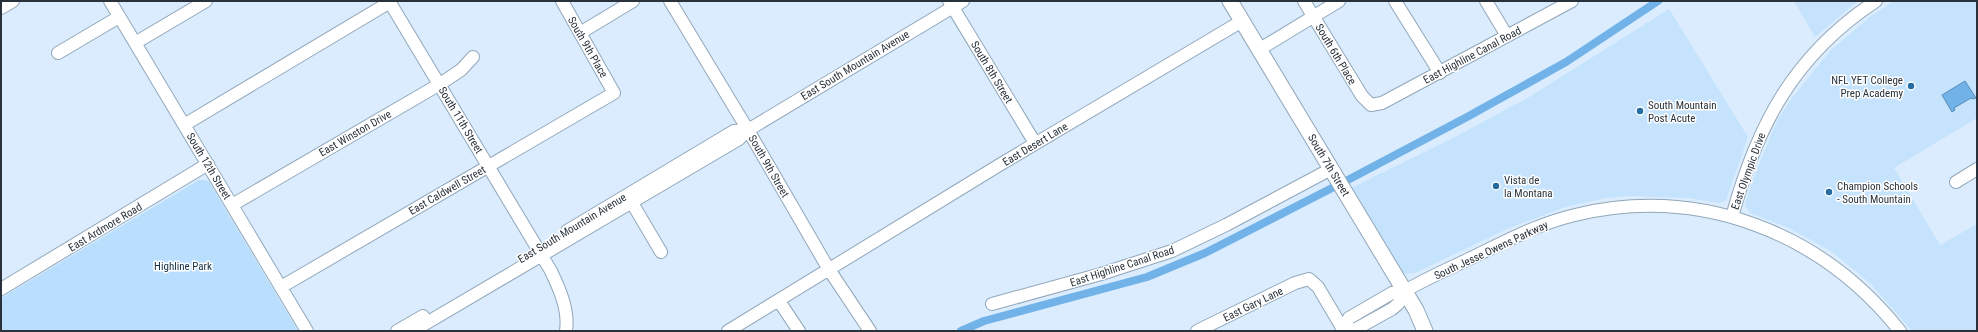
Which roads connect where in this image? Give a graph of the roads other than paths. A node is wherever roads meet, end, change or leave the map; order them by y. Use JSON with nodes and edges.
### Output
{"nodes":[{"id":1,"x":13,"y":1,"type":"edge"},
{"id":2,"x":110,"y":1,"type":"edge"},
{"id":3,"x":206,"y":1,"type":"edge"},
{"id":4,"x":562,"y":1,"type":"edge"},
{"id":5,"x":633,"y":1,"type":"edge"},
{"id":6,"x":670,"y":1,"type":"edge"},
{"id":7,"x":1230,"y":1,"type":"edge"},
{"id":8,"x":1304,"y":1,"type":"edge"},
{"id":9,"x":1339,"y":1,"type":"edge"},
{"id":10,"x":1395,"y":1,"type":"edge"},
{"id":11,"x":1486,"y":1,"type":"edge"},
{"id":12,"x":1572,"y":1,"type":"edge"},
{"id":13,"x":1876,"y":1,"type":"edge"},
{"id":14,"x":389,"y":2,"type":"edge"},
{"id":15,"x":955,"y":3,"type":"edge"},
{"id":16,"x":1,"y":8,"type":"edge"},
{"id":17,"x":119,"y":17,"type":"junction"},
{"id":18,"x":1314,"y":17,"type":"junction"},
{"id":19,"x":1242,"y":21,"type":"junction"},
{"id":20,"x":580,"y":33,"type":"junction"},
{"id":21,"x":1507,"y":36,"type":"junction"},
{"id":22,"x":135,"y":43,"type":"junction"},
{"id":23,"x":1260,"y":49,"type":"junction"},
{"id":24,"x":58,"y":53,"type":"dead end"},
{"id":25,"x":473,"y":57,"type":"dead end"},
{"id":26,"x":1440,"y":73,"type":"junction"},
{"id":27,"x":440,"y":84,"type":"junction"},
{"id":28,"x":614,"y":93,"type":"joint"},
{"id":29,"x":1370,"y":105,"type":"joint"},
{"id":30,"x":184,"y":125,"type":"junction"},
{"id":31,"x":748,"y":130,"type":"junction"},
{"id":32,"x":1036,"y":143,"type":"junction"},
{"id":33,"x":208,"y":164,"type":"junction"},
{"id":34,"x":488,"y":166,"type":"junction"},
{"id":35,"x":1331,"y":169,"type":"junction"},
{"id":36,"x":1977,"y":169,"type":"edge"},
{"id":37,"x":1956,"y":182,"type":"dead end"},
{"id":38,"x":630,"y":199,"type":"junction"},
{"id":39,"x":232,"y":205,"type":"junction"},
{"id":40,"x":1732,"y":217,"type":"junction"},
{"id":41,"x":540,"y":252,"type":"junction"},
{"id":42,"x":661,"y":252,"type":"dead end"},
{"id":43,"x":828,"y":268,"type":"junction"},
{"id":44,"x":281,"y":287,"type":"junction"},
{"id":45,"x":1,"y":290,"type":"edge"},
{"id":46,"x":1404,"y":291,"type":"junction"},
{"id":47,"x":779,"y":301,"type":"junction"},
{"id":48,"x":992,"y":304,"type":"dead end"},
{"id":49,"x":1363,"y":310,"type":"junction"},
{"id":50,"x":1370,"y":321,"type":"junction"},
{"id":51,"x":566,"y":329,"type":"edge"},
{"id":52,"x":1343,"y":330,"type":"edge"},
{"id":53,"x":308,"y":331,"type":"edge"},
{"id":54,"x":397,"y":331,"type":"edge"},
{"id":55,"x":414,"y":331,"type":"edge"},
{"id":56,"x":728,"y":331,"type":"edge"},
{"id":57,"x":799,"y":331,"type":"edge"},
{"id":58,"x":870,"y":331,"type":"edge"},
{"id":59,"x":1197,"y":331,"type":"edge"},
{"id":60,"x":1425,"y":331,"type":"edge"},
{"id":61,"x":1900,"y":331,"type":"edge"}],
"edges":[{"from":1,"to":16,"type":"street"},
{"from":2,"to":17,"type":"street","name":"South 12th Street"},
{"from":3,"to":22,"type":"street"},
{"from":4,"to":20,"type":"street","name":"South 9th Place"},
{"from":5,"to":20,"type":"street"},
{"from":6,"to":31,"type":"street","name":"South 9th Street"},
{"from":7,"to":19,"type":"main road","name":"South 7th Street"},
{"from":8,"to":18,"type":"street","name":"South 6th Place"},
{"from":9,"to":18,"type":"street"},
{"from":10,"to":26,"type":"street"},
{"from":11,"to":21,"type":"street"},
{"from":12,"to":21,"type":"street","name":"East Highline Canal Road"},
{"from":13,"to":40,"type":"street","name":"East Olympic Drive"},
{"from":14,"to":27,"type":"street","name":"South 11th Street"},
{"from":14,"to":30,"type":"street"},
{"from":15,"to":31,"type":"street","name":"East South Mountain Avenue"},
{"from":15,"to":32,"type":"street","name":"South 8th Street"},
{"from":17,"to":22,"type":"street","name":"South 12th Street"},
{"from":17,"to":24,"type":"street"},
{"from":18,"to":23,"type":"street"},
{"from":18,"to":29,"type":"street","name":"South 6th Place"},
{"from":19,"to":23,"type":"main road","name":"South 7th Street"},
{"from":19,"to":32,"type":"street","name":"East Desert Lane"},
{"from":20,"to":28,"type":"street","name":"South 9th Place"},
{"from":21,"to":26,"type":"street","name":"East Highline Canal Road"},
{"from":22,"to":30,"type":"street","name":"South 12th Street"},
{"from":23,"to":35,"type":"main road","name":"South 7th Street"},
{"from":25,"to":27,"type":"street","name":"East Winston Drive"},
{"from":26,"to":29,"type":"street","name":"East Highline Canal Road"},
{"from":27,"to":34,"type":"street","name":"South 11th Street"},
{"from":27,"to":39,"type":"street","name":"East Winston Drive"},
{"from":28,"to":34,"type":"street","name":"East Caldwell Street"},
{"from":30,"to":33,"type":"street","name":"South 12th Street"},
{"from":31,"to":38,"type":"street","name":"East South Mountain Avenue"},
{"from":31,"to":43,"type":"street","name":"South 9th Street"},
{"from":32,"to":43,"type":"street","name":"East Desert Lane"},
{"from":33,"to":39,"type":"street","name":"South 12th Street"},
{"from":33,"to":45,"type":"street","name":"East Ardmore Road"},
{"from":34,"to":41,"type":"street","name":"South 11th Street"},
{"from":34,"to":44,"type":"street","name":"East Caldwell Street"},
{"from":35,"to":46,"type":"main road","name":"South 7th Street"},
{"from":35,"to":48,"type":"street","name":"East Highline Canal Road"},
{"from":36,"to":37,"type":"street"},
{"from":38,"to":41,"type":"street","name":"East South Mountain Avenue"},
{"from":38,"to":42,"type":"street"},
{"from":39,"to":44,"type":"street","name":"South 12th Street"},
{"from":40,"to":46,"type":"street","name":"South Jesse Owens Parkway"},
{"from":40,"to":61,"type":"street","name":"South Jesse Owens Parkway"},
{"from":41,"to":51,"type":"street","name":"South 11th Street"},
{"from":41,"to":54,"type":"street","name":"East South Mountain Avenue"},
{"from":41,"to":55,"type":"street","name":"East South Mountain Avenue"},
{"from":43,"to":47,"type":"street","name":"East Desert Lane"},
{"from":43,"to":58,"type":"street","name":"South 9th Street"},
{"from":44,"to":53,"type":"street","name":"South 12th Street"},
{"from":46,"to":49,"type":"street","name":"South Jesse Owens Parkway"},
{"from":46,"to":50,"type":"street"},
{"from":46,"to":60,"type":"main road","name":"South 7th Street"},
{"from":47,"to":56,"type":"street","name":"East Desert Lane"},
{"from":47,"to":57,"type":"street"},
{"from":49,"to":50,"type":"street"},
{"from":49,"to":52,"type":"street","name":"South Jesse Owens Parkway"},
{"from":50,"to":52,"type":"street"},
{"from":52,"to":59,"type":"street","name":"East Gary Lane"}]}
